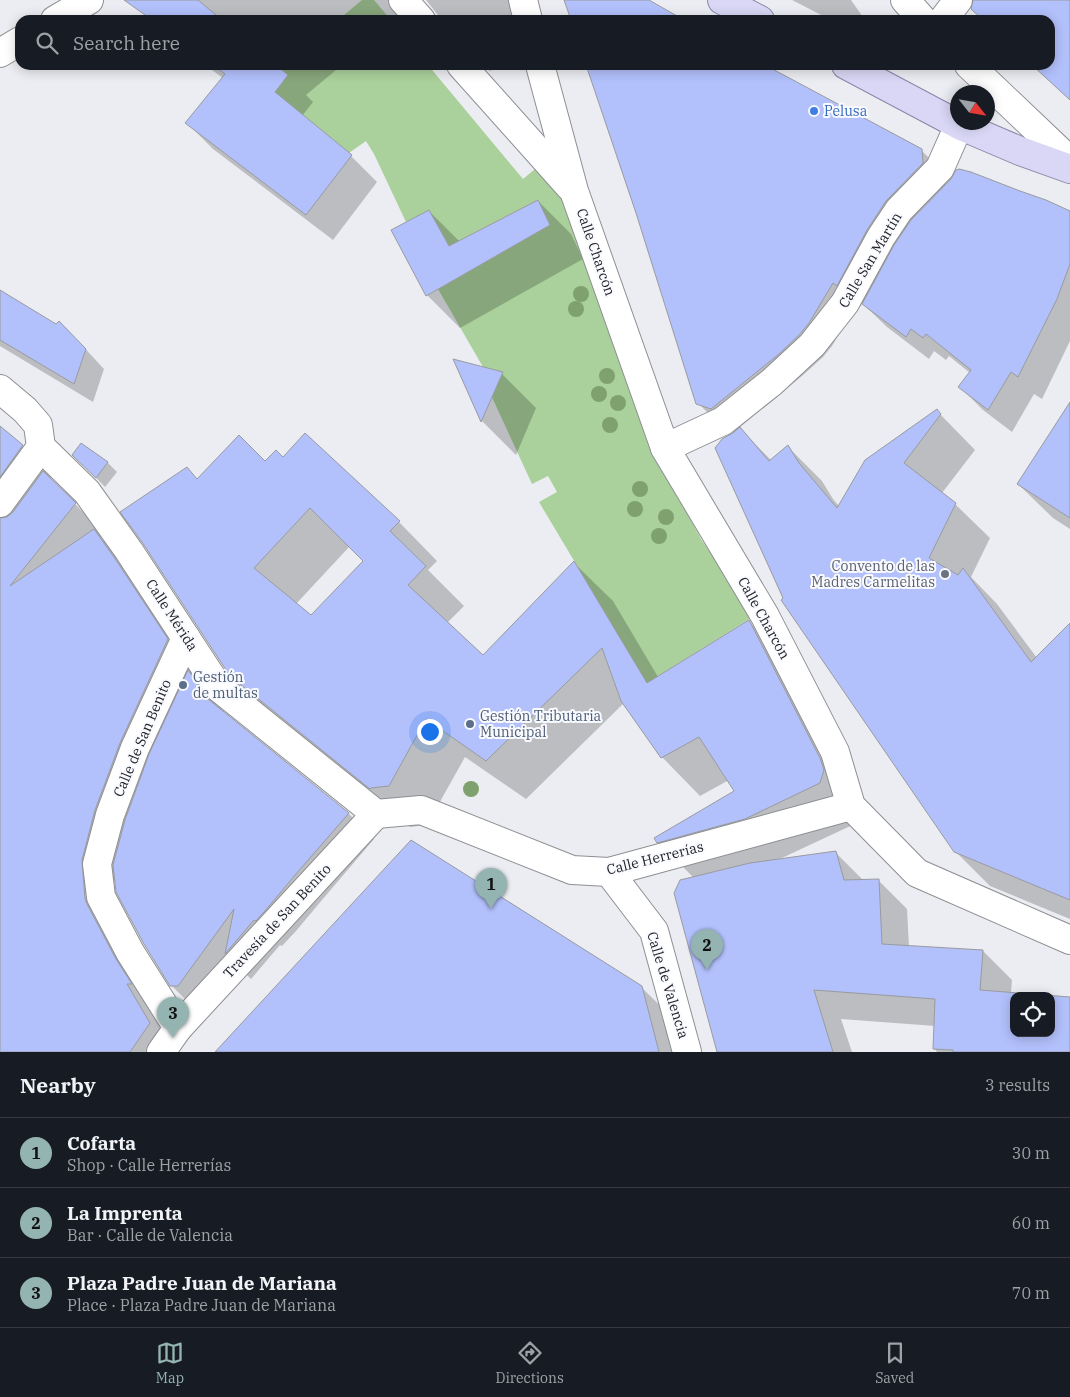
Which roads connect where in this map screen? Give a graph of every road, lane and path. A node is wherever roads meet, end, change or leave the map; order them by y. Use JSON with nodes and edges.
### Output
{"nodes":[{"id":1,"x":88,"y":0,"type":"edge"},
{"id":2,"x":403,"y":0,"type":"edge"},
{"id":3,"x":523,"y":0,"type":"edge"},
{"id":4,"x":722,"y":0,"type":"edge"},
{"id":5,"x":905,"y":0,"type":"edge"},
{"id":6,"x":958,"y":0,"type":"edge"},
{"id":7,"x":63,"y":15,"type":"edge"},
{"id":8,"x":416,"y":15,"type":"edge"},
{"id":9,"x":527,"y":15,"type":"edge"},
{"id":10,"x":750,"y":15,"type":"edge"},
{"id":11,"x":918,"y":15,"type":"edge"},
{"id":12,"x":946,"y":15,"type":"edge"},
{"id":13,"x":15,"y":44,"type":"edge"},
{"id":14,"x":0,"y":53,"type":"edge"},
{"id":15,"x":465,"y":70,"type":"edge"},
{"id":16,"x":541,"y":70,"type":"edge"},
{"id":17,"x":856,"y":70,"type":"edge"},
{"id":18,"x":974,"y":70,"type":"edge"},
{"id":19,"x":950,"y":119,"type":"edge"},
{"id":20,"x":956,"y":130,"type":"edge"},
{"id":21,"x":973,"y":130,"type":"edge"},
{"id":22,"x":1070,"y":161,"type":"edge"},
{"id":23,"x":1070,"y":169,"type":"edge"},
{"id":24,"x":574,"y":191,"type":"junction"},
{"id":25,"x":0,"y":389,"type":"edge"},
{"id":26,"x":41,"y":447,"type":"junction"},
{"id":27,"x":666,"y":448,"type":"junction"},
{"id":28,"x":0,"y":503,"type":"edge"},
{"id":29,"x":186,"y":638,"type":"junction"},
{"id":30,"x":851,"y":806,"type":"junction"},
{"id":31,"x":376,"y":814,"type":"junction"},
{"id":32,"x":609,"y":872,"type":"junction"},
{"id":33,"x":1070,"y":940,"type":"edge"},
{"id":34,"x":178,"y":1040,"type":"edge"},
{"id":35,"x":161,"y":1052,"type":"edge"},
{"id":36,"x":687,"y":1052,"type":"edge"}],
"edges":[{"from":1,"to":7,"type":"street"},
{"from":2,"to":8,"type":"street"},
{"from":3,"to":9,"type":"street"},
{"from":4,"to":10,"type":"main road"},
{"from":5,"to":11,"type":"street"},
{"from":6,"to":12,"type":"street"},
{"from":13,"to":14,"type":"street"},
{"from":15,"to":24,"type":"street","name":"Calle Charcón"},
{"from":16,"to":24,"type":"street","name":"Calle Charcón"},
{"from":17,"to":19,"type":"main road"},
{"from":18,"to":22,"type":"street"},
{"from":20,"to":27,"type":"street","name":"Calle San Martín"},
{"from":21,"to":23,"type":"main road"},
{"from":24,"to":27,"type":"street","name":"Calle Charcón"},
{"from":25,"to":26,"type":"street"},
{"from":26,"to":28,"type":"street"},
{"from":26,"to":29,"type":"street","name":"Calle Mérida"},
{"from":27,"to":30,"type":"street","name":"Calle Charcón"},
{"from":29,"to":31,"type":"street","name":"Calle Mérida"},
{"from":29,"to":34,"type":"street","name":"Calle de San Benito"},
{"from":30,"to":32,"type":"street","name":"Calle Herrerías"},
{"from":30,"to":33,"type":"street","name":"Calle Charcón"},
{"from":31,"to":32,"type":"street","name":"Calle Herrerías"},
{"from":31,"to":34,"type":"street","name":"Travesía de San Benito"},
{"from":32,"to":36,"type":"street","name":"Calle de Valencia"},
{"from":34,"to":35,"type":"street","name":"Travesía de San Benito"}]}
